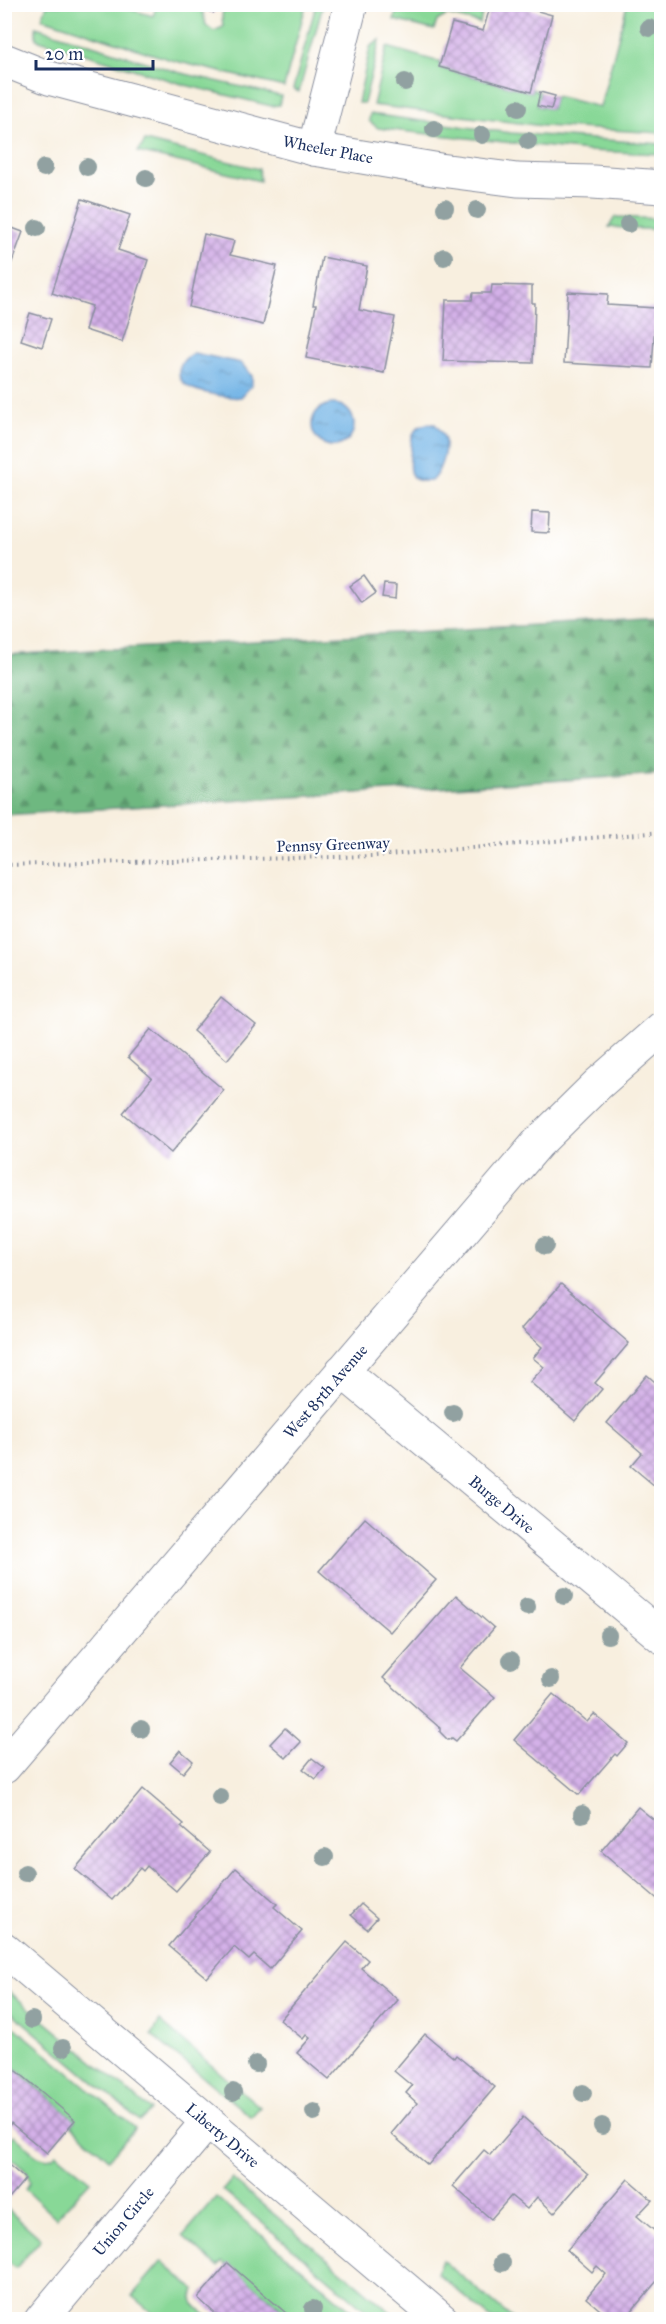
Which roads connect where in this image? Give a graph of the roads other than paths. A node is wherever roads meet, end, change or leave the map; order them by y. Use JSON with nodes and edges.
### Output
{"nodes":[{"id":1,"x":351,"y":4,"type":"edge"},
{"id":2,"x":4,"y":60,"type":"edge"},
{"id":3,"x":314,"y":149,"type":"junction"},
{"id":4,"x":662,"y":187,"type":"edge"},
{"id":5,"x":661,"y":1029,"type":"edge"},
{"id":6,"x":342,"y":1371,"type":"junction"},
{"id":7,"x":662,"y":1637,"type":"edge"},
{"id":8,"x":4,"y":1767,"type":"edge"},
{"id":9,"x":4,"y":1949,"type":"edge"},
{"id":10,"x":207,"y":2122,"type":"junction"},
{"id":11,"x":41,"y":2319,"type":"edge"},
{"id":12,"x":442,"y":2319,"type":"edge"}],
"edges":[{"from":1,"to":3,"type":"street"},
{"from":2,"to":3,"type":"street","name":"Wheeler Place"},
{"from":3,"to":4,"type":"street","name":"Wheeler Place"},
{"from":5,"to":6,"type":"street","name":"West 85th Avenue"},
{"from":6,"to":7,"type":"street","name":"Burge Drive"},
{"from":6,"to":8,"type":"street","name":"West 85th Avenue"},
{"from":9,"to":10,"type":"street","name":"Liberty Drive"},
{"from":10,"to":11,"type":"street","name":"Union Circle"},
{"from":10,"to":12,"type":"street","name":"Liberty Drive"}]}
